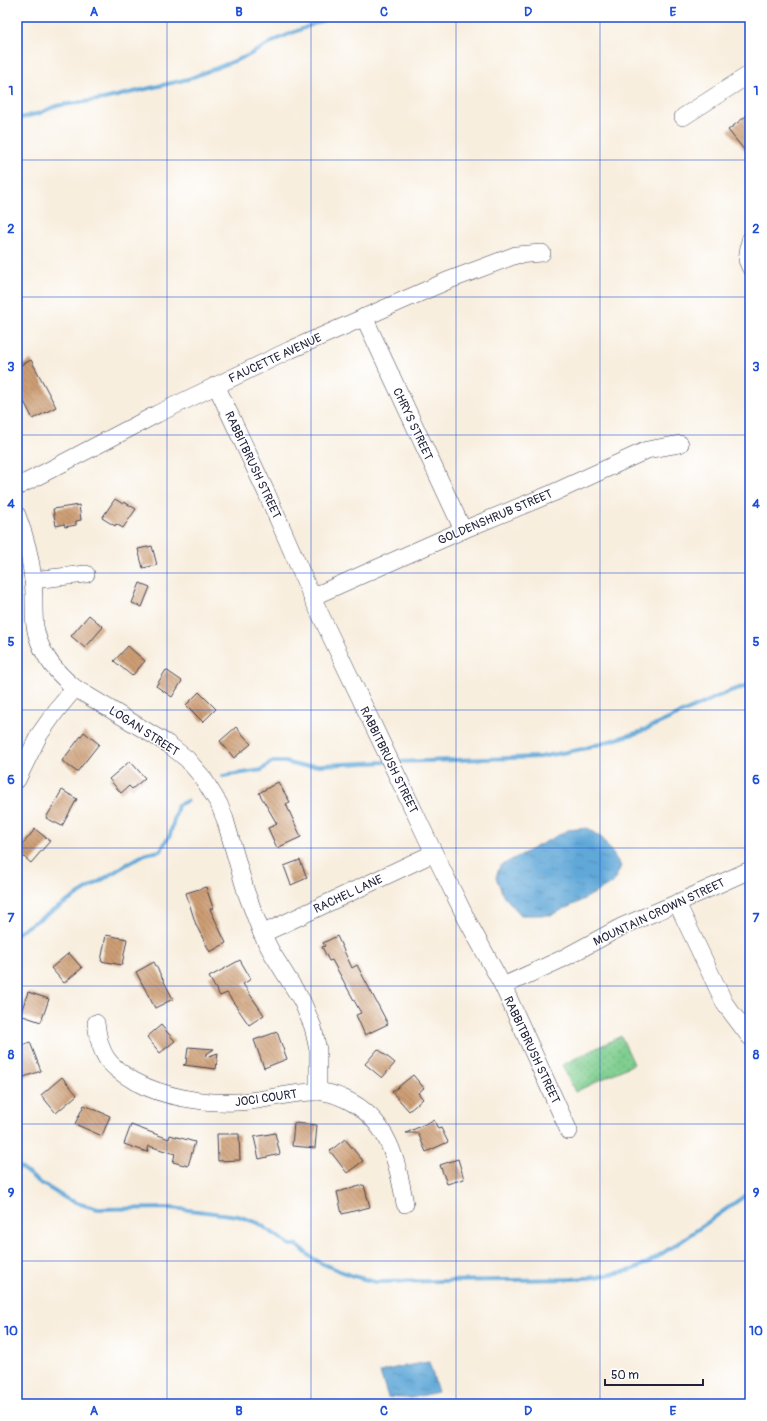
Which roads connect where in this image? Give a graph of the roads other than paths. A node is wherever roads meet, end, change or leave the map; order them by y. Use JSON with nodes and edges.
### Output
{"nodes":[{"id":1,"x":750,"y":74,"type":"edge"},
{"id":2,"x":683,"y":116,"type":"dead end"},
{"id":3,"x":750,"y":240,"type":"edge"},
{"id":4,"x":542,"y":253,"type":"dead end"},
{"id":5,"x":750,"y":267,"type":"edge"},
{"id":6,"x":364,"y":317,"type":"junction"},
{"id":7,"x":216,"y":385,"type":"junction"},
{"id":8,"x":680,"y":444,"type":"dead end"},
{"id":9,"x":17,"y":487,"type":"edge"},
{"id":10,"x":17,"y":515,"type":"edge"},
{"id":11,"x":463,"y":530,"type":"junction"},
{"id":12,"x":86,"y":574,"type":"dead end"},
{"id":13,"x":33,"y":580,"type":"junction"},
{"id":14,"x":312,"y":597,"type":"junction"},
{"id":15,"x":75,"y":688,"type":"junction"},
{"id":16,"x":17,"y":780,"type":"edge"},
{"id":17,"x":434,"y":854,"type":"junction"},
{"id":18,"x":750,"y":870,"type":"edge"},
{"id":19,"x":677,"y":903,"type":"junction"},
{"id":20,"x":262,"y":934,"type":"junction"},
{"id":21,"x":503,"y":986,"type":"junction"},
{"id":22,"x":96,"y":1023,"type":"dead end"},
{"id":23,"x":750,"y":1037,"type":"edge"},
{"id":24,"x":318,"y":1092,"type":"junction"},
{"id":25,"x":569,"y":1131,"type":"dead end"},
{"id":26,"x":405,"y":1204,"type":"dead end"}],
"edges":[{"from":1,"to":2,"type":"street"},
{"from":3,"to":5,"type":"street"},
{"from":4,"to":6,"type":"street","name":"FAUCETTE AVENUE"},
{"from":6,"to":7,"type":"street","name":"FAUCETTE AVENUE"},
{"from":6,"to":11,"type":"street","name":"CHRYS STREET"},
{"from":7,"to":9,"type":"street","name":"FAUCETTE AVENUE"},
{"from":7,"to":14,"type":"street","name":"RABBITBRUSH STREET"},
{"from":8,"to":11,"type":"street","name":"GOLDENSHRUB STREET"},
{"from":10,"to":13,"type":"street","name":"LOGAN STREET"},
{"from":11,"to":14,"type":"street","name":"GOLDENSHRUB STREET"},
{"from":12,"to":13,"type":"street"},
{"from":13,"to":15,"type":"street","name":"LOGAN STREET"},
{"from":14,"to":17,"type":"street","name":"RABBITBRUSH STREET"},
{"from":15,"to":16,"type":"street"},
{"from":15,"to":20,"type":"street","name":"LOGAN STREET"},
{"from":17,"to":20,"type":"street","name":"RACHEL LANE"},
{"from":17,"to":21,"type":"street","name":"RABBITBRUSH STREET"},
{"from":18,"to":19,"type":"street","name":"MOUNTAIN CROWN STREET"},
{"from":19,"to":21,"type":"street","name":"MOUNTAIN CROWN STREET"},
{"from":19,"to":23,"type":"street"},
{"from":20,"to":24,"type":"street","name":"LOGAN STREET"},
{"from":21,"to":25,"type":"street","name":"RABBITBRUSH STREET"},
{"from":22,"to":24,"type":"street","name":"JOCI COURT"},
{"from":24,"to":26,"type":"street","name":"JOCI COURT"}]}
